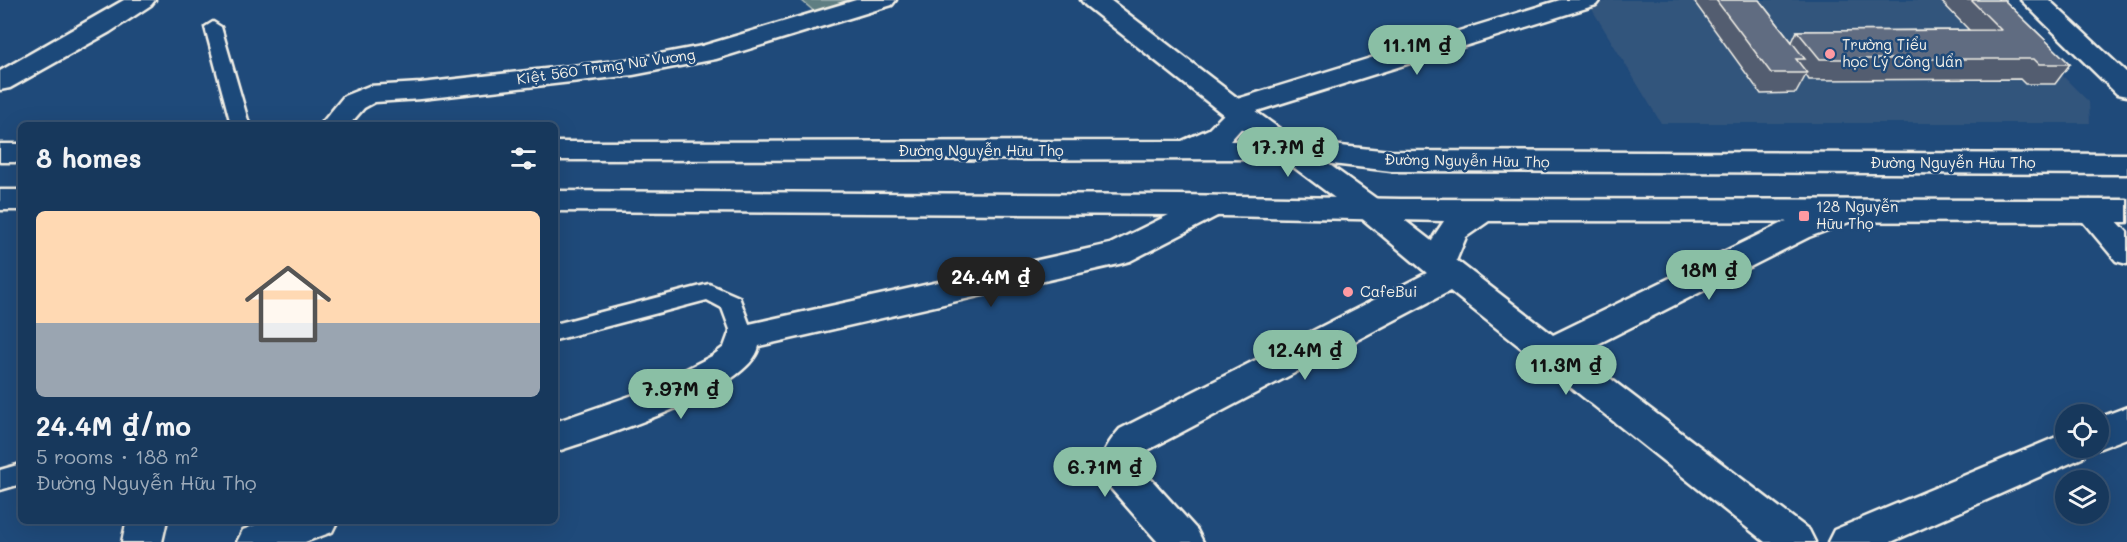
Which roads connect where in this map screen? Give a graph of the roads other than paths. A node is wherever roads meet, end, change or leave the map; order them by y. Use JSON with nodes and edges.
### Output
{"nodes":[{"id":1,"x":142,"y":0,"type":"edge"},
{"id":2,"x":883,"y":0,"type":"edge"},
{"id":3,"x":1587,"y":0,"type":"edge"},
{"id":4,"x":2034,"y":0,"type":"edge"},
{"id":5,"x":1100,"y":1,"type":"edge"},
{"id":6,"x":213,"y":27,"type":"dead end"},
{"id":7,"x":0,"y":82,"type":"edge"},
{"id":8,"x":2127,"y":88,"type":"edge"},
{"id":9,"x":1237,"y":111,"type":"junction"},
{"id":10,"x":239,"y":122,"type":"edge"},
{"id":11,"x":337,"y":122,"type":"edge"},
{"id":12,"x":1185,"y":150,"type":"junction"},
{"id":13,"x":1290,"y":150,"type":"junction"},
{"id":14,"x":558,"y":152,"type":"edge"},
{"id":15,"x":0,"y":153,"type":"edge"},
{"id":16,"x":18,"y":153,"type":"edge"},
{"id":17,"x":2127,"y":164,"type":"edge"},
{"id":18,"x":0,"y":200,"type":"edge"},
{"id":19,"x":18,"y":200,"type":"edge"},
{"id":20,"x":558,"y":201,"type":"edge"},
{"id":21,"x":1212,"y":206,"type":"junction"},
{"id":22,"x":1370,"y":209,"type":"junction"},
{"id":23,"x":1488,"y":209,"type":"junction"},
{"id":24,"x":1849,"y":211,"type":"junction"},
{"id":25,"x":2090,"y":211,"type":"junction"},
{"id":26,"x":2127,"y":211,"type":"edge"},
{"id":27,"x":2127,"y":253,"type":"edge"},
{"id":28,"x":1446,"y":270,"type":"junction"},
{"id":29,"x":558,"y":331,"type":"edge"},
{"id":30,"x":743,"y":337,"type":"junction"},
{"id":31,"x":1552,"y":351,"type":"junction"},
{"id":32,"x":2127,"y":422,"type":"edge"},
{"id":33,"x":2109,"y":429,"type":"edge"},
{"id":34,"x":558,"y":436,"type":"edge"},
{"id":35,"x":2055,"y":453,"type":"edge"},
{"id":36,"x":18,"y":475,"type":"edge"},
{"id":37,"x":0,"y":480,"type":"edge"},
{"id":38,"x":146,"y":524,"type":"edge"},
{"id":39,"x":307,"y":524,"type":"edge"},
{"id":40,"x":142,"y":542,"type":"edge"},
{"id":41,"x":257,"y":542,"type":"edge"},
{"id":42,"x":1183,"y":542,"type":"edge"},
{"id":43,"x":1796,"y":542,"type":"edge"},
{"id":44,"x":1848,"y":542,"type":"edge"}],
"edges":[{"from":1,"to":7,"type":"main road"},
{"from":2,"to":11,"type":"main road","name":"Kiệt 560 Trưng Nữ Vương"},
{"from":3,"to":9,"type":"main road"},
{"from":4,"to":8,"type":"main road"},
{"from":5,"to":9,"type":"main road"},
{"from":6,"to":10,"type":"lane"},
{"from":9,"to":12,"type":"main road"},
{"from":9,"to":13,"type":"main road"},
{"from":12,"to":13,"type":"main road","name":"Đường Nguyễn Hữu Thọ"},
{"from":12,"to":14,"type":"main road","name":"Đường Nguyễn Hữu Thọ"},
{"from":13,"to":17,"type":"main road","name":"Đường Nguyễn Hữu Thọ"},
{"from":13,"to":22,"type":"main road"},
{"from":15,"to":16,"type":"main road"},
{"from":18,"to":19,"type":"main road"},
{"from":20,"to":21,"type":"main road"},
{"from":21,"to":22,"type":"main road"},
{"from":21,"to":30,"type":"main road"},
{"from":22,"to":23,"type":"main road"},
{"from":22,"to":28,"type":"main road"},
{"from":23,"to":24,"type":"main road"},
{"from":23,"to":28,"type":"main road"},
{"from":24,"to":25,"type":"main road"},
{"from":24,"to":31,"type":"main road"},
{"from":25,"to":26,"type":"main road"},
{"from":25,"to":27,"type":"main road"},
{"from":28,"to":31,"type":"main road"},
{"from":28,"to":42,"type":"main road"},
{"from":29,"to":30,"type":"lane"},
{"from":30,"to":34,"type":"main road"},
{"from":31,"to":43,"type":"main road"},
{"from":32,"to":33,"type":"main road"},
{"from":35,"to":44,"type":"main road"},
{"from":36,"to":37,"type":"lane"},
{"from":38,"to":40,"type":"main road"},
{"from":39,"to":41,"type":"main road"}]}
